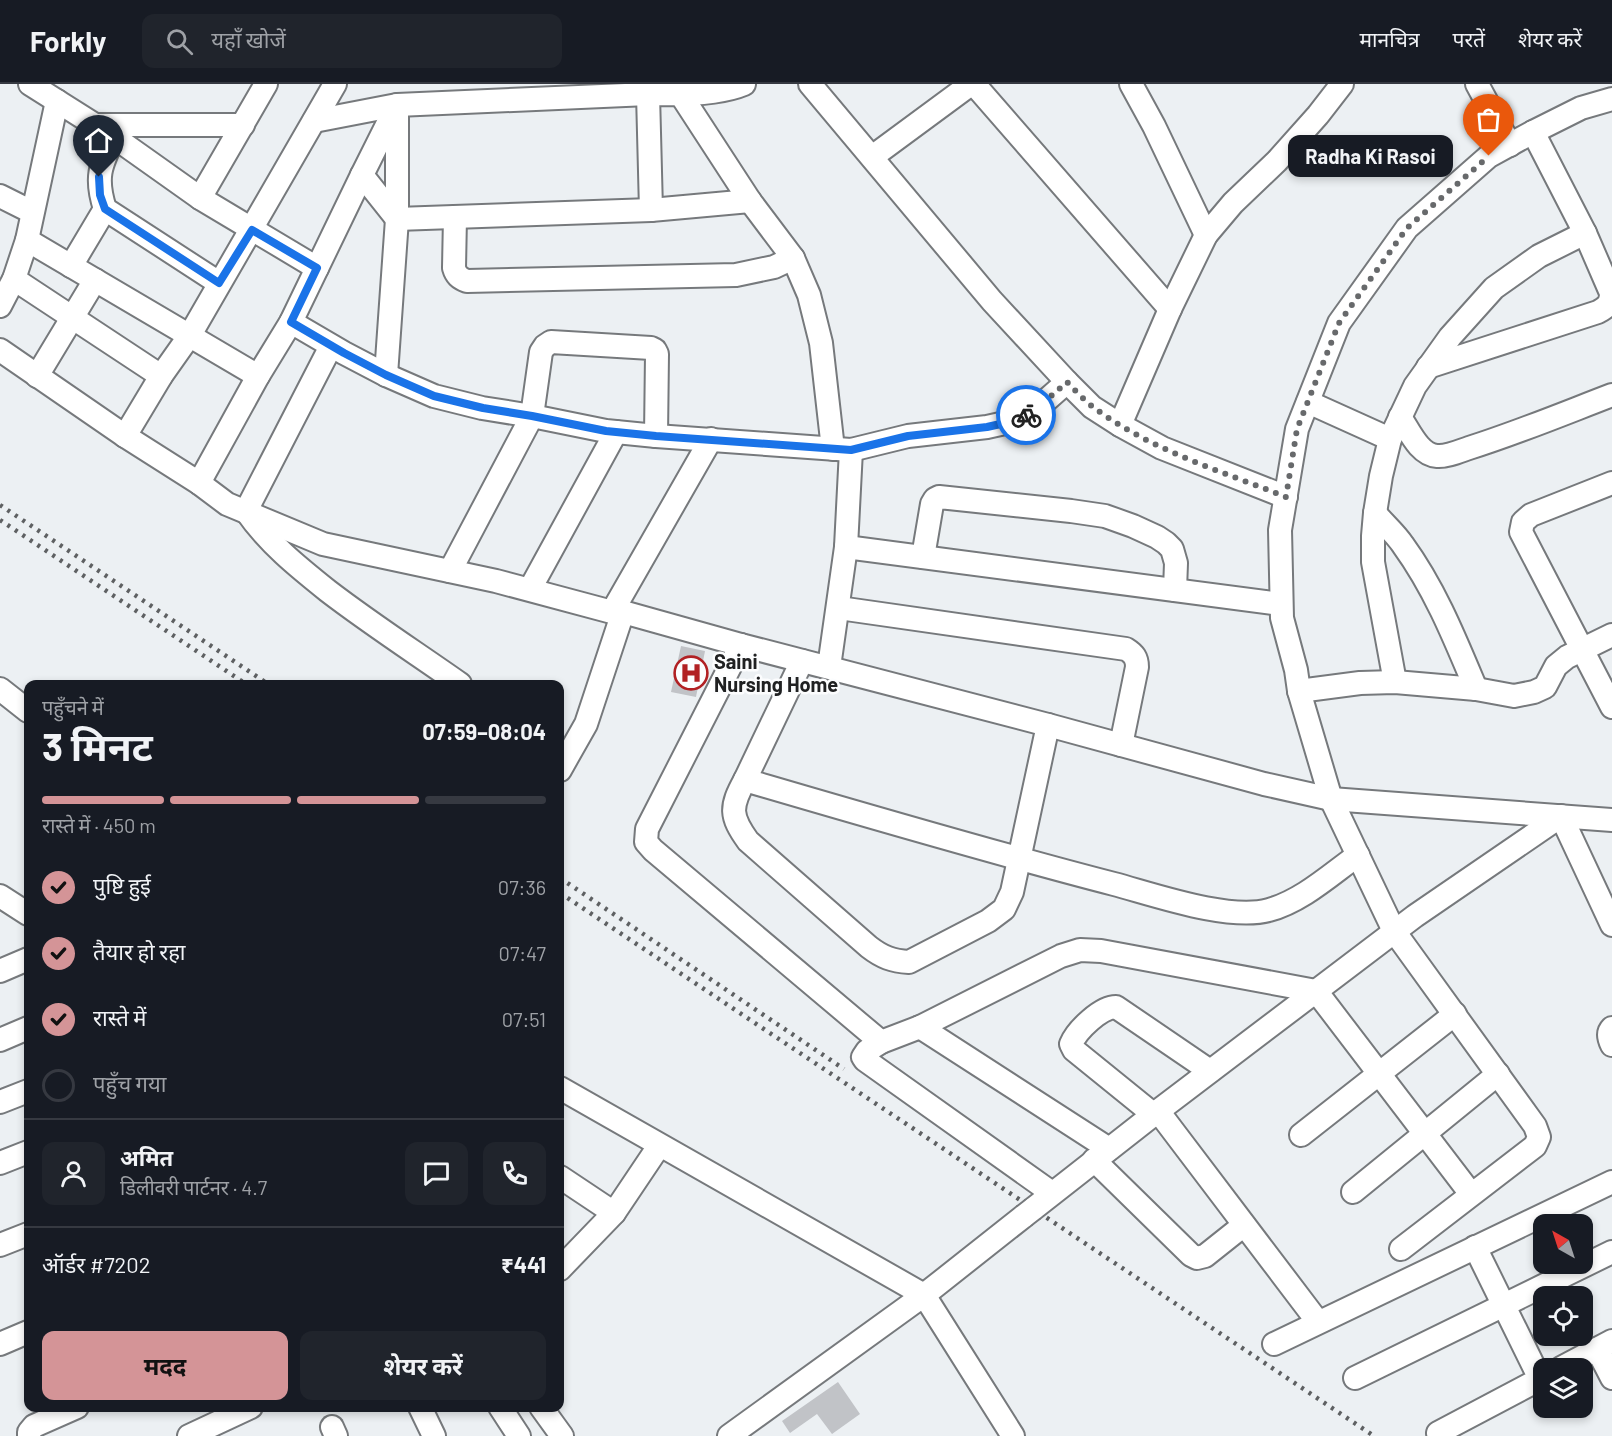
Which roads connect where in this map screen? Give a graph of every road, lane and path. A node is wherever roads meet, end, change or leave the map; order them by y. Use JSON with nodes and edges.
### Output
{"nodes":[{"id":1,"x":30,"y":84,"type":"edge"},
{"id":2,"x":266,"y":84,"type":"edge"},
{"id":3,"x":335,"y":84,"type":"edge"},
{"id":4,"x":744,"y":84,"type":"edge"},
{"id":5,"x":810,"y":84,"type":"edge"},
{"id":6,"x":973,"y":84,"type":"edge"},
{"id":7,"x":1131,"y":84,"type":"edge"},
{"id":8,"x":1342,"y":84,"type":"edge"},
{"id":9,"x":1478,"y":84,"type":"edge"},
{"id":10,"x":648,"y":94,"type":"junction"},
{"id":11,"x":681,"y":95,"type":"junction"},
{"id":12,"x":1612,"y":99,"type":"edge"},
{"id":13,"x":57,"y":101,"type":"junction"},
{"id":14,"x":397,"y":105,"type":"junction"},
{"id":15,"x":314,"y":121,"type":"junction"},
{"id":16,"x":94,"y":125,"type":"junction"},
{"id":17,"x":243,"y":125,"type":"junction"},
{"id":18,"x":1533,"y":132,"type":"junction"},
{"id":19,"x":114,"y":137,"type":"junction"},
{"id":20,"x":1510,"y":145,"type":"junction"},
{"id":21,"x":872,"y":157,"type":"junction"},
{"id":22,"x":362,"y":175,"type":"junction"},
{"id":23,"x":0,"y":195,"type":"edge"},
{"id":24,"x":200,"y":198,"type":"junction"},
{"id":25,"x":750,"y":201,"type":"junction"},
{"id":26,"x":105,"y":209,"type":"junction"},
{"id":27,"x":651,"y":210,"type":"junction"},
{"id":28,"x":32,"y":212,"type":"junction"},
{"id":29,"x":454,"y":217,"type":"junction"},
{"id":30,"x":397,"y":219,"type":"junction"},
{"id":31,"x":252,"y":230,"type":"junction"},
{"id":32,"x":1585,"y":233,"type":"junction"},
{"id":33,"x":1206,"y":235,"type":"junction"},
{"id":34,"x":27,"y":240,"type":"junction"},
{"id":35,"x":793,"y":258,"type":"junction"},
{"id":36,"x":71,"y":266,"type":"junction"},
{"id":37,"x":317,"y":268,"type":"junction"},
{"id":38,"x":14,"y":279,"type":"junction"},
{"id":39,"x":95,"y":280,"type":"junction"},
{"id":40,"x":219,"y":283,"type":"junction"},
{"id":41,"x":0,"y":306,"type":"edge"},
{"id":42,"x":1170,"y":309,"type":"junction"},
{"id":43,"x":73,"y":318,"type":"junction"},
{"id":44,"x":291,"y":322,"type":"junction"},
{"id":45,"x":190,"y":335,"type":"junction"},
{"id":46,"x":332,"y":346,"type":"junction"},
{"id":47,"x":0,"y":350,"type":"edge"},
{"id":48,"x":1428,"y":367,"type":"junction"},
{"id":49,"x":37,"y":375,"type":"junction"},
{"id":50,"x":386,"y":375,"type":"junction"},
{"id":51,"x":161,"y":376,"type":"junction"},
{"id":52,"x":258,"y":376,"type":"junction"},
{"id":53,"x":1067,"y":382,"type":"junction"},
{"id":54,"x":1612,"y":395,"type":"edge"},
{"id":55,"x":1308,"y":402,"type":"junction"},
{"id":56,"x":532,"y":416,"type":"junction"},
{"id":57,"x":1400,"y":417,"type":"junction"},
{"id":58,"x":1120,"y":425,"type":"junction"},
{"id":59,"x":616,"y":432,"type":"junction"},
{"id":60,"x":124,"y":436,"type":"junction"},
{"id":61,"x":656,"y":436,"type":"junction"},
{"id":62,"x":711,"y":439,"type":"junction"},
{"id":63,"x":1390,"y":440,"type":"junction"},
{"id":64,"x":842,"y":449,"type":"junction"},
{"id":65,"x":199,"y":483,"type":"junction"},
{"id":66,"x":1612,"y":483,"type":"edge"},
{"id":67,"x":1286,"y":497,"type":"junction"},
{"id":68,"x":246,"y":511,"type":"junction"},
{"id":69,"x":1375,"y":513,"type":"junction"},
{"id":70,"x":846,"y":547,"type":"junction"},
{"id":71,"x":923,"y":557,"type":"junction"},
{"id":72,"x":450,"y":571,"type":"junction"},
{"id":73,"x":530,"y":590,"type":"junction"},
{"id":74,"x":1175,"y":590,"type":"junction"},
{"id":75,"x":1281,"y":604,"type":"junction"},
{"id":76,"x":839,"y":608,"type":"junction"},
{"id":77,"x":617,"y":612,"type":"junction"},
{"id":78,"x":1612,"y":635,"type":"edge"},
{"id":79,"x":741,"y":645,"type":"junction"},
{"id":80,"x":1582,"y":650,"type":"junction"},
{"id":81,"x":802,"y":661,"type":"junction"},
{"id":82,"x":829,"y":667,"type":"junction"},
{"id":83,"x":454,"y":680,"type":"edge"},
{"id":84,"x":1395,"y":682,"type":"junction"},
{"id":85,"x":0,"y":689,"type":"edge"},
{"id":86,"x":1476,"y":689,"type":"junction"},
{"id":87,"x":1299,"y":691,"type":"junction"},
{"id":88,"x":1612,"y":707,"type":"edge"},
{"id":89,"x":24,"y":708,"type":"edge"},
{"id":90,"x":1048,"y":725,"type":"junction"},
{"id":91,"x":1121,"y":745,"type":"junction"},
{"id":92,"x":564,"y":757,"type":"edge"},
{"id":93,"x":745,"y":780,"type":"junction"},
{"id":94,"x":1330,"y":799,"type":"junction"},
{"id":95,"x":1561,"y":816,"type":"junction"},
{"id":96,"x":1612,"y":820,"type":"edge"},
{"id":97,"x":1358,"y":855,"type":"junction"},
{"id":98,"x":1018,"y":860,"type":"junction"},
{"id":99,"x":0,"y":896,"type":"edge"},
{"id":100,"x":24,"y":911,"type":"edge"},
{"id":101,"x":1612,"y":925,"type":"edge"},
{"id":102,"x":1395,"y":931,"type":"junction"},
{"id":103,"x":24,"y":961,"type":"edge"},
{"id":104,"x":0,"y":971,"type":"edge"},
{"id":105,"x":1316,"y":991,"type":"junction"},
{"id":106,"x":1455,"y":1014,"type":"junction"},
{"id":107,"x":920,"y":1027,"type":"junction"},
{"id":108,"x":1612,"y":1028,"type":"edge"},
{"id":109,"x":24,"y":1031,"type":"edge"},
{"id":110,"x":0,"y":1040,"type":"edge"},
{"id":111,"x":881,"y":1042,"type":"junction"},
{"id":112,"x":1612,"y":1045,"type":"edge"},
{"id":113,"x":1210,"y":1071,"type":"junction"},
{"id":114,"x":1379,"y":1073,"type":"junction"},
{"id":115,"x":1498,"y":1074,"type":"junction"},
{"id":116,"x":564,"y":1090,"type":"edge"},
{"id":117,"x":24,"y":1093,"type":"edge"},
{"id":118,"x":0,"y":1102,"type":"edge"},
{"id":119,"x":1155,"y":1113,"type":"junction"},
{"id":120,"x":1425,"y":1133,"type":"junction"},
{"id":121,"x":1301,"y":1135,"type":"dead end"},
{"id":122,"x":659,"y":1146,"type":"junction"},
{"id":123,"x":24,"y":1154,"type":"edge"},
{"id":124,"x":1102,"y":1154,"type":"junction"},
{"id":125,"x":0,"y":1163,"type":"edge"},
{"id":126,"x":564,"y":1180,"type":"edge"},
{"id":127,"x":1612,"y":1182,"type":"edge"},
{"id":128,"x":1353,"y":1192,"type":"dead end"},
{"id":129,"x":1052,"y":1194,"type":"junction"},
{"id":130,"x":1471,"y":1194,"type":"junction"},
{"id":131,"x":614,"y":1213,"type":"junction"},
{"id":132,"x":1244,"y":1225,"type":"junction"},
{"id":133,"x":24,"y":1235,"type":"edge"},
{"id":134,"x":0,"y":1245,"type":"edge"},
{"id":135,"x":1475,"y":1247,"type":"junction"},
{"id":136,"x":1401,"y":1249,"type":"dead end"},
{"id":137,"x":1612,"y":1252,"type":"edge"},
{"id":138,"x":564,"y":1265,"type":"edge"},
{"id":139,"x":924,"y":1295,"type":"junction"},
{"id":140,"x":1503,"y":1305,"type":"junction"},
{"id":141,"x":1318,"y":1322,"type":"junction"},
{"id":142,"x":24,"y":1334,"type":"edge"},
{"id":143,"x":0,"y":1344,"type":"edge"},
{"id":144,"x":1274,"y":1344,"type":"dead end"},
{"id":145,"x":1605,"y":1345,"type":"edge"},
{"id":146,"x":1580,"y":1358,"type":"edge"},
{"id":147,"x":1533,"y":1361,"type":"edge"},
{"id":148,"x":1355,"y":1378,"type":"dead end"},
{"id":149,"x":1612,"y":1378,"type":"edge"},
{"id":150,"x":1533,"y":1383,"type":"edge"},
{"id":151,"x":66,"y":1412,"type":"edge"},
{"id":152,"x":239,"y":1412,"type":"edge"},
{"id":153,"x":422,"y":1412,"type":"edge"},
{"id":154,"x":503,"y":1412,"type":"edge"},
{"id":155,"x":545,"y":1412,"type":"edge"},
{"id":156,"x":1438,"y":1433,"type":"dead end"},
{"id":157,"x":29,"y":1436,"type":"edge"},
{"id":158,"x":189,"y":1436,"type":"edge"},
{"id":159,"x":434,"y":1436,"type":"edge"},
{"id":160,"x":519,"y":1436,"type":"edge"},
{"id":161,"x":562,"y":1436,"type":"edge"},
{"id":162,"x":729,"y":1436,"type":"edge"},
{"id":163,"x":1013,"y":1436,"type":"edge"}],
"edges":[{"from":1,"to":13,"type":"street"},
{"from":2,"to":17,"type":"street"},
{"from":3,"to":15,"type":"street"},
{"from":4,"to":11,"type":"street"},
{"from":5,"to":21,"type":"street"},
{"from":6,"to":21,"type":"street"},
{"from":6,"to":42,"type":"street"},
{"from":7,"to":33,"type":"street"},
{"from":8,"to":33,"type":"street"},
{"from":9,"to":20,"type":"street"},
{"from":10,"to":11,"type":"street"},
{"from":10,"to":14,"type":"street"},
{"from":10,"to":27,"type":"street"},
{"from":11,"to":25,"type":"street"},
{"from":12,"to":18,"type":"street"},
{"from":13,"to":16,"type":"street"},
{"from":13,"to":28,"type":"street"},
{"from":14,"to":15,"type":"street"},
{"from":14,"to":22,"type":"street"},
{"from":14,"to":30,"type":"street"},
{"from":15,"to":31,"type":"street"},
{"from":16,"to":17,"type":"street"},
{"from":16,"to":19,"type":"street"},
{"from":17,"to":24,"type":"street"},
{"from":18,"to":20,"type":"street"},
{"from":18,"to":32,"type":"street"},
{"from":19,"to":24,"type":"street"},
{"from":19,"to":26,"type":"street"},
{"from":20,"to":55,"type":"street"},
{"from":21,"to":53,"type":"street"},
{"from":22,"to":30,"type":"street"},
{"from":22,"to":37,"type":"street"},
{"from":23,"to":28,"type":"street"},
{"from":24,"to":31,"type":"street"},
{"from":25,"to":27,"type":"street"},
{"from":25,"to":35,"type":"street"},
{"from":26,"to":36,"type":"street"},
{"from":26,"to":40,"type":"street"},
{"from":27,"to":29,"type":"street"},
{"from":28,"to":34,"type":"street"},
{"from":29,"to":30,"type":"street"},
{"from":29,"to":35,"type":"street"},
{"from":30,"to":50,"type":"street"},
{"from":31,"to":37,"type":"street"},
{"from":31,"to":40,"type":"street"},
{"from":32,"to":48,"type":"street"},
{"from":32,"to":48,"type":"street"},
{"from":33,"to":42,"type":"street"},
{"from":34,"to":36,"type":"street"},
{"from":34,"to":38,"type":"street"},
{"from":35,"to":64,"type":"street"},
{"from":36,"to":39,"type":"street"},
{"from":37,"to":44,"type":"street"},
{"from":38,"to":41,"type":"street"},
{"from":38,"to":43,"type":"street"},
{"from":39,"to":43,"type":"street"},
{"from":39,"to":45,"type":"street"},
{"from":40,"to":45,"type":"street"},
{"from":42,"to":58,"type":"street"},
{"from":43,"to":49,"type":"street"},
{"from":43,"to":51,"type":"street"},
{"from":44,"to":46,"type":"street"},
{"from":44,"to":52,"type":"street"},
{"from":45,"to":51,"type":"street"},
{"from":45,"to":52,"type":"street"},
{"from":46,"to":50,"type":"street"},
{"from":46,"to":68,"type":"street"},
{"from":47,"to":49,"type":"street"},
{"from":48,"to":57,"type":"street"},
{"from":49,"to":60,"type":"street"},
{"from":50,"to":56,"type":"street"},
{"from":51,"to":60,"type":"street"},
{"from":52,"to":65,"type":"street"},
{"from":53,"to":58,"type":"street"},
{"from":53,"to":64,"type":"street"},
{"from":54,"to":57,"type":"street"},
{"from":55,"to":63,"type":"street"},
{"from":55,"to":67,"type":"street"},
{"from":56,"to":59,"type":"street"},
{"from":56,"to":61,"type":"street"},
{"from":56,"to":72,"type":"street"},
{"from":57,"to":63,"type":"street"},
{"from":58,"to":67,"type":"street"},
{"from":59,"to":61,"type":"street"},
{"from":59,"to":73,"type":"street"},
{"from":60,"to":65,"type":"street"},
{"from":61,"to":62,"type":"street"},
{"from":62,"to":64,"type":"street"},
{"from":62,"to":77,"type":"street"},
{"from":63,"to":69,"type":"street"},
{"from":64,"to":70,"type":"street"},
{"from":65,"to":68,"type":"street"},
{"from":66,"to":80,"type":"street"},
{"from":67,"to":75,"type":"street"},
{"from":68,"to":72,"type":"street"},
{"from":68,"to":83,"type":"street"},
{"from":69,"to":84,"type":"street"},
{"from":69,"to":86,"type":"street"},
{"from":70,"to":71,"type":"street"},
{"from":70,"to":76,"type":"street"},
{"from":71,"to":74,"type":"street"},
{"from":71,"to":74,"type":"street"},
{"from":72,"to":73,"type":"street"},
{"from":73,"to":77,"type":"street"},
{"from":74,"to":75,"type":"street"},
{"from":75,"to":87,"type":"street"},
{"from":76,"to":82,"type":"street"},
{"from":76,"to":91,"type":"street"},
{"from":77,"to":79,"type":"street"},
{"from":77,"to":92,"type":"street"},
{"from":78,"to":80,"type":"street"},
{"from":79,"to":81,"type":"street"},
{"from":79,"to":111,"type":"street"},
{"from":80,"to":86,"type":"street"},
{"from":80,"to":88,"type":"street"},
{"from":81,"to":82,"type":"street"},
{"from":81,"to":93,"type":"street"},
{"from":82,"to":90,"type":"street"},
{"from":84,"to":86,"type":"street"},
{"from":84,"to":87,"type":"street"},
{"from":85,"to":89,"type":"street"},
{"from":87,"to":94,"type":"street"},
{"from":90,"to":91,"type":"street"},
{"from":90,"to":98,"type":"street"},
{"from":91,"to":94,"type":"street"},
{"from":93,"to":98,"type":"street"},
{"from":93,"to":98,"type":"street"},
{"from":94,"to":95,"type":"street"},
{"from":94,"to":97,"type":"street"},
{"from":95,"to":96,"type":"street"},
{"from":95,"to":101,"type":"street"},
{"from":95,"to":102,"type":"street"},
{"from":97,"to":98,"type":"street"},
{"from":97,"to":102,"type":"street"},
{"from":99,"to":100,"type":"street"},
{"from":102,"to":105,"type":"street"},
{"from":102,"to":106,"type":"street"},
{"from":103,"to":104,"type":"street"},
{"from":105,"to":107,"type":"street"},
{"from":105,"to":113,"type":"street"},
{"from":105,"to":114,"type":"street"},
{"from":106,"to":114,"type":"street"},
{"from":106,"to":115,"type":"street"},
{"from":107,"to":111,"type":"street"},
{"from":107,"to":124,"type":"street"},
{"from":108,"to":112,"type":"street"},
{"from":109,"to":110,"type":"street"},
{"from":111,"to":129,"type":"street"},
{"from":113,"to":119,"type":"street"},
{"from":113,"to":119,"type":"street"},
{"from":114,"to":120,"type":"street"},
{"from":114,"to":121,"type":"street"},
{"from":115,"to":120,"type":"street"},
{"from":115,"to":130,"type":"street"},
{"from":116,"to":122,"type":"street"},
{"from":117,"to":118,"type":"street"},
{"from":119,"to":124,"type":"street"},
{"from":119,"to":132,"type":"street"},
{"from":120,"to":128,"type":"street"},
{"from":120,"to":130,"type":"street"},
{"from":122,"to":131,"type":"street"},
{"from":122,"to":139,"type":"street"},
{"from":123,"to":125,"type":"street"},
{"from":124,"to":129,"type":"street"},
{"from":124,"to":132,"type":"street"},
{"from":126,"to":131,"type":"street"},
{"from":127,"to":135,"type":"street"},
{"from":129,"to":139,"type":"street","bridge":true},
{"from":130,"to":136,"type":"street"},
{"from":131,"to":138,"type":"street"},
{"from":132,"to":141,"type":"street"},
{"from":133,"to":134,"type":"street"},
{"from":135,"to":140,"type":"street"},
{"from":135,"to":141,"type":"street"},
{"from":137,"to":140,"type":"street"},
{"from":139,"to":162,"type":"street"},
{"from":139,"to":163,"type":"street"},
{"from":140,"to":147,"type":"street"},
{"from":140,"to":148,"type":"street"},
{"from":141,"to":144,"type":"street"},
{"from":142,"to":143,"type":"street"},
{"from":145,"to":146,"type":"street"},
{"from":145,"to":149,"type":"street"},
{"from":150,"to":156,"type":"street"},
{"from":151,"to":157,"type":"street"},
{"from":152,"to":158,"type":"street"},
{"from":153,"to":159,"type":"street"},
{"from":154,"to":160,"type":"street"},
{"from":155,"to":161,"type":"street"}]}
